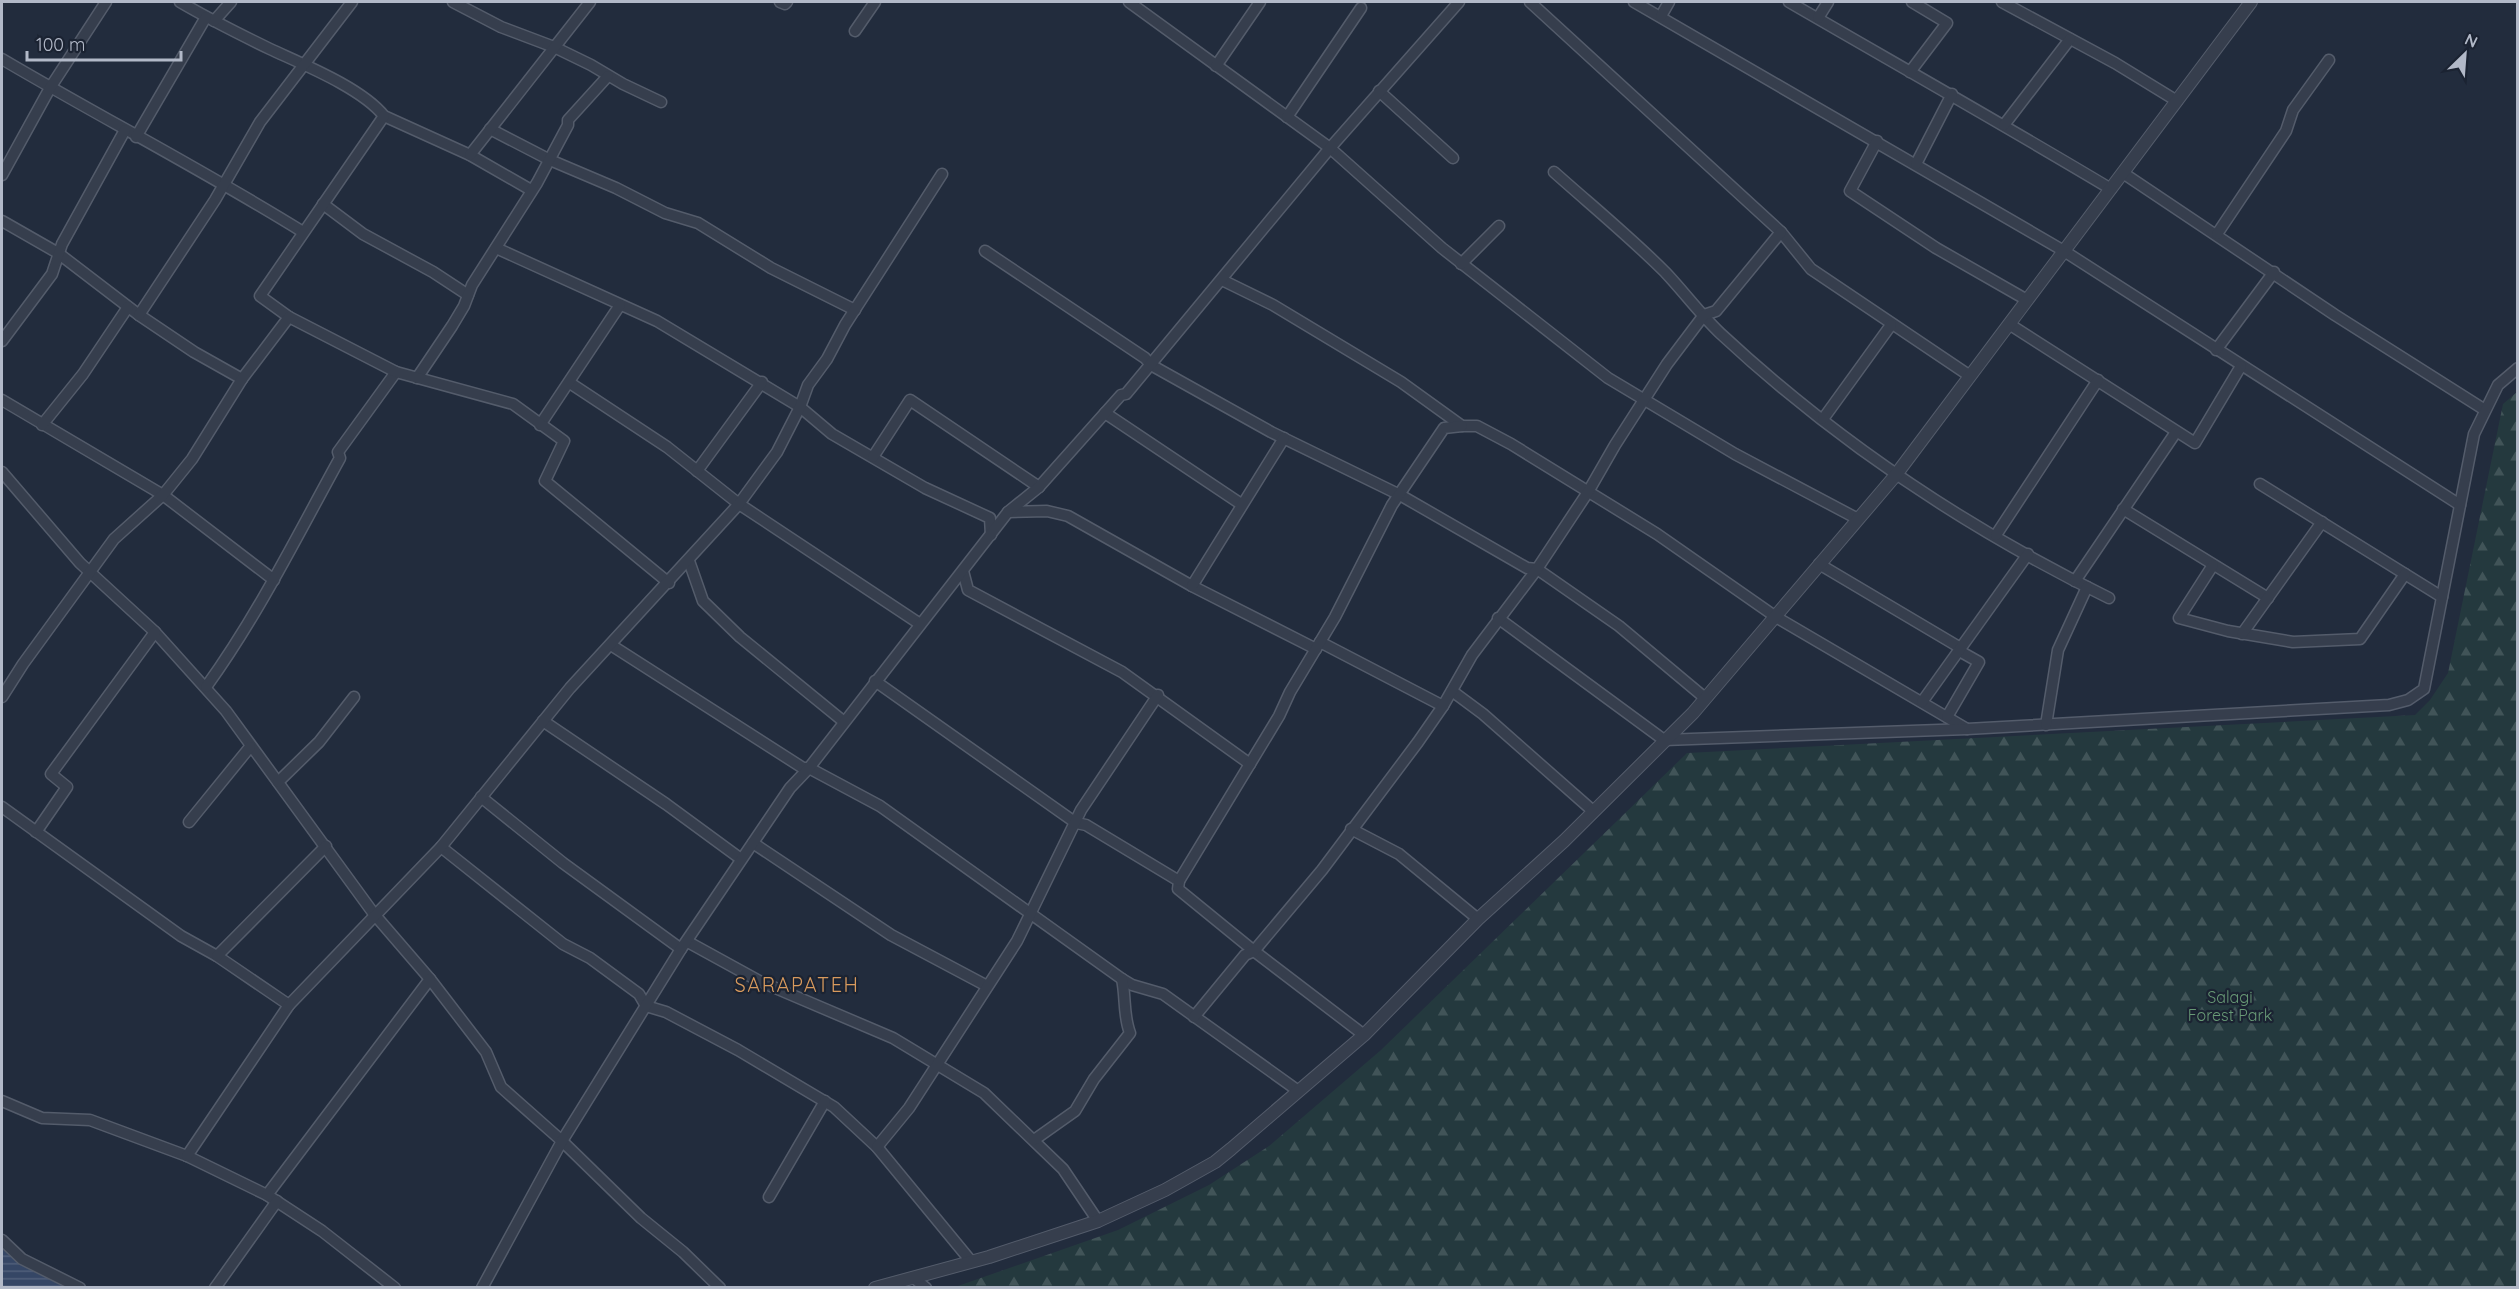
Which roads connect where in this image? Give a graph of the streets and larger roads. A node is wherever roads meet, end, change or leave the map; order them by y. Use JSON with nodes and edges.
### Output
{"nodes":[{"id":1,"x":105,"y":2,"type":"edge"},
{"id":2,"x":180,"y":2,"type":"edge"},
{"id":3,"x":231,"y":2,"type":"edge"},
{"id":4,"x":352,"y":2,"type":"edge"},
{"id":5,"x":453,"y":2,"type":"edge"},
{"id":6,"x":590,"y":2,"type":"edge"},
{"id":7,"x":780,"y":2,"type":"edge"},
{"id":8,"x":787,"y":2,"type":"edge"},
{"id":9,"x":875,"y":2,"type":"edge"},
{"id":10,"x":1129,"y":2,"type":"edge"},
{"id":11,"x":1260,"y":2,"type":"edge"},
{"id":12,"x":1458,"y":2,"type":"edge"},
{"id":13,"x":1530,"y":2,"type":"edge"},
{"id":14,"x":1634,"y":2,"type":"edge"},
{"id":15,"x":1669,"y":2,"type":"edge"},
{"id":16,"x":1789,"y":2,"type":"edge"},
{"id":17,"x":1828,"y":2,"type":"edge"},
{"id":18,"x":1912,"y":2,"type":"edge"},
{"id":19,"x":2002,"y":2,"type":"edge"},
{"id":20,"x":2250,"y":2,"type":"edge"},
{"id":21,"x":1362,"y":8,"type":"dead end"},
{"id":22,"x":1661,"y":16,"type":"junction"},
{"id":23,"x":1818,"y":18,"type":"junction"},
{"id":24,"x":210,"y":19,"type":"junction"},
{"id":25,"x":855,"y":31,"type":"dead end"},
{"id":26,"x":2070,"y":39,"type":"junction"},
{"id":27,"x":554,"y":47,"type":"junction"},
{"id":28,"x":2,"y":59,"type":"edge"},
{"id":29,"x":2329,"y":60,"type":"dead end"},
{"id":30,"x":305,"y":66,"type":"junction"},
{"id":31,"x":1216,"y":66,"type":"junction"},
{"id":32,"x":1910,"y":72,"type":"junction"},
{"id":33,"x":608,"y":76,"type":"junction"},
{"id":34,"x":50,"y":87,"type":"junction"},
{"id":35,"x":1379,"y":91,"type":"junction"},
{"id":36,"x":1952,"y":94,"type":"junction"},
{"id":37,"x":2176,"y":101,"type":"junction"},
{"id":38,"x":661,"y":102,"type":"dead end"},
{"id":39,"x":384,"y":116,"type":"junction"},
{"id":40,"x":1287,"y":117,"type":"junction"},
{"id":41,"x":2004,"y":125,"type":"junction"},
{"id":42,"x":490,"y":129,"type":"junction"},
{"id":43,"x":125,"y":130,"type":"junction"},
{"id":44,"x":136,"y":137,"type":"junction"},
{"id":45,"x":1877,"y":141,"type":"junction"},
{"id":46,"x":1330,"y":147,"type":"junction"},
{"id":47,"x":470,"y":155,"type":"junction"},
{"id":48,"x":1453,"y":158,"type":"dead end"},
{"id":49,"x":550,"y":160,"type":"junction"},
{"id":50,"x":1916,"y":164,"type":"junction"},
{"id":51,"x":1554,"y":172,"type":"dead end"},
{"id":52,"x":2123,"y":173,"type":"junction"},
{"id":53,"x":942,"y":174,"type":"dead end"},
{"id":54,"x":2,"y":175,"type":"edge"},
{"id":55,"x":225,"y":183,"type":"junction"},
{"id":56,"x":2111,"y":189,"type":"junction"},
{"id":57,"x":531,"y":190,"type":"junction"},
{"id":58,"x":323,"y":204,"type":"junction"},
{"id":59,"x":2,"y":221,"type":"edge"},
{"id":60,"x":1499,"y":226,"type":"dead end"},
{"id":61,"x":303,"y":232,"type":"junction"},
{"id":62,"x":1781,"y":232,"type":"junction"},
{"id":63,"x":2217,"y":234,"type":"junction"},
{"id":64,"x":496,"y":248,"type":"junction"},
{"id":65,"x":985,"y":251,"type":"dead end"},
{"id":66,"x":2064,"y":251,"type":"junction"},
{"id":67,"x":58,"y":254,"type":"junction"},
{"id":68,"x":1461,"y":264,"type":"junction"},
{"id":69,"x":2274,"y":272,"type":"junction"},
{"id":70,"x":1222,"y":280,"type":"junction"},
{"id":71,"x":468,"y":295,"type":"junction"},
{"id":72,"x":2027,"y":300,"type":"junction"},
{"id":73,"x":620,"y":305,"type":"junction"},
{"id":74,"x":128,"y":307,"type":"junction"},
{"id":75,"x":855,"y":310,"type":"junction"},
{"id":76,"x":139,"y":315,"type":"junction"},
{"id":77,"x":1704,"y":315,"type":"junction"},
{"id":78,"x":289,"y":317,"type":"junction"},
{"id":79,"x":1891,"y":324,"type":"junction"},
{"id":80,"x":2009,"y":324,"type":"junction"},
{"id":81,"x":2,"y":341,"type":"edge"},
{"id":82,"x":2216,"y":350,"type":"junction"},
{"id":83,"x":1151,"y":364,"type":"junction"},
{"id":84,"x":2241,"y":366,"type":"junction"},
{"id":85,"x":2517,"y":368,"type":"edge"},
{"id":86,"x":396,"y":372,"type":"junction"},
{"id":87,"x":1970,"y":376,"type":"junction"},
{"id":88,"x":417,"y":378,"type":"junction"},
{"id":89,"x":242,"y":379,"type":"junction"},
{"id":90,"x":2098,"y":380,"type":"junction"},
{"id":91,"x":762,"y":382,"type":"junction"},
{"id":92,"x":570,"y":383,"type":"junction"},
{"id":93,"x":2,"y":400,"type":"edge"},
{"id":94,"x":1646,"y":401,"type":"junction"},
{"id":95,"x":800,"y":407,"type":"junction"},
{"id":96,"x":2486,"y":410,"type":"junction"},
{"id":97,"x":1105,"y":413,"type":"junction"},
{"id":98,"x":1823,"y":419,"type":"junction"},
{"id":99,"x":42,"y":425,"type":"junction"},
{"id":100,"x":540,"y":425,"type":"junction"},
{"id":101,"x":1462,"y":426,"type":"junction"},
{"id":102,"x":2175,"y":432,"type":"junction"},
{"id":103,"x":1284,"y":438,"type":"junction"},
{"id":104,"x":873,"y":458,"type":"junction"},
{"id":105,"x":697,"y":471,"type":"junction"},
{"id":106,"x":2,"y":472,"type":"edge"},
{"id":107,"x":1895,"y":476,"type":"junction"},
{"id":108,"x":2260,"y":484,"type":"dead end"},
{"id":109,"x":1039,"y":487,"type":"junction"},
{"id":110,"x":1588,"y":492,"type":"junction"},
{"id":111,"x":163,"y":495,"type":"junction"},
{"id":112,"x":1400,"y":495,"type":"junction"},
{"id":113,"x":739,"y":504,"type":"junction"},
{"id":114,"x":1241,"y":504,"type":"junction"},
{"id":115,"x":2460,"y":505,"type":"junction"},
{"id":116,"x":2123,"y":509,"type":"junction"},
{"id":117,"x":1008,"y":512,"type":"junction"},
{"id":118,"x":1858,"y":519,"type":"junction"},
{"id":119,"x":2322,"y":522,"type":"junction"},
{"id":120,"x":1996,"y":535,"type":"junction"},
{"id":121,"x":991,"y":536,"type":"junction"},
{"id":122,"x":2028,"y":554,"type":"junction"},
{"id":123,"x":689,"y":561,"type":"junction"},
{"id":124,"x":1818,"y":564,"type":"junction"},
{"id":125,"x":2213,"y":565,"type":"junction"},
{"id":126,"x":1537,"y":569,"type":"junction"},
{"id":127,"x":90,"y":571,"type":"junction"},
{"id":128,"x":963,"y":571,"type":"junction"},
{"id":129,"x":2405,"y":574,"type":"junction"},
{"id":130,"x":274,"y":580,"type":"junction"},
{"id":131,"x":2075,"y":581,"type":"junction"},
{"id":132,"x":669,"y":583,"type":"junction"},
{"id":133,"x":1192,"y":586,"type":"junction"},
{"id":134,"x":2087,"y":586,"type":"junction"},
{"id":135,"x":2442,"y":597,"type":"junction"},
{"id":136,"x":2109,"y":598,"type":"dead end"},
{"id":137,"x":2268,"y":598,"type":"junction"},
{"id":138,"x":1776,"y":617,"type":"junction"},
{"id":139,"x":1498,"y":618,"type":"junction"},
{"id":140,"x":920,"y":624,"type":"junction"},
{"id":141,"x":155,"y":633,"type":"junction"},
{"id":142,"x":2242,"y":634,"type":"junction"},
{"id":143,"x":611,"y":645,"type":"junction"},
{"id":144,"x":1318,"y":646,"type":"junction"},
{"id":145,"x":1959,"y":648,"type":"junction"},
{"id":146,"x":875,"y":681,"type":"junction"},
{"id":147,"x":206,"y":687,"type":"junction"},
{"id":148,"x":1452,"y":691,"type":"junction"},
{"id":149,"x":1158,"y":695,"type":"junction"},
{"id":150,"x":2,"y":697,"type":"edge"},
{"id":151,"x":354,"y":697,"type":"dead end"},
{"id":152,"x":1705,"y":698,"type":"junction"},
{"id":153,"x":1922,"y":702,"type":"junction"},
{"id":154,"x":1443,"y":706,"type":"junction"},
{"id":155,"x":1947,"y":717,"type":"junction"},
{"id":156,"x":543,"y":721,"type":"junction"},
{"id":157,"x":843,"y":721,"type":"junction"},
{"id":158,"x":2046,"y":725,"type":"junction"},
{"id":159,"x":1967,"y":729,"type":"junction"},
{"id":160,"x":1664,"y":740,"type":"junction"},
{"id":161,"x":250,"y":747,"type":"junction"},
{"id":162,"x":1250,"y":764,"type":"junction"},
{"id":163,"x":809,"y":768,"type":"junction"},
{"id":164,"x":278,"y":782,"type":"junction"},
{"id":165,"x":481,"y":797,"type":"junction"},
{"id":166,"x":2,"y":807,"type":"edge"},
{"id":167,"x":1593,"y":811,"type":"junction"},
{"id":168,"x":189,"y":822,"type":"dead end"},
{"id":169,"x":1076,"y":823,"type":"junction"},
{"id":170,"x":1350,"y":829,"type":"junction"},
{"id":171,"x":36,"y":832,"type":"junction"},
{"id":172,"x":753,"y":843,"type":"junction"},
{"id":173,"x":326,"y":846,"type":"junction"},
{"id":174,"x":441,"y":847,"type":"junction"},
{"id":175,"x":741,"y":859,"type":"junction"},
{"id":176,"x":1179,"y":881,"type":"junction"},
{"id":177,"x":1030,"y":912,"type":"junction"},
{"id":178,"x":374,"y":914,"type":"junction"},
{"id":179,"x":1478,"y":919,"type":"junction"},
{"id":180,"x":685,"y":946,"type":"junction"},
{"id":181,"x":1254,"y":951,"type":"junction"},
{"id":182,"x":217,"y":956,"type":"junction"},
{"id":183,"x":430,"y":979,"type":"junction"},
{"id":184,"x":1122,"y":979,"type":"junction"},
{"id":185,"x":987,"y":986,"type":"junction"},
{"id":186,"x":289,"y":1005,"type":"junction"},
{"id":187,"x":646,"y":1006,"type":"junction"},
{"id":188,"x":1194,"y":1017,"type":"junction"},
{"id":189,"x":1364,"y":1035,"type":"junction"},
{"id":190,"x":938,"y":1063,"type":"junction"},
{"id":191,"x":1297,"y":1090,"type":"junction"},
{"id":192,"x":2,"y":1101,"type":"edge"},
{"id":193,"x":825,"y":1101,"type":"junction"},
{"id":194,"x":1034,"y":1140,"type":"junction"},
{"id":195,"x":562,"y":1141,"type":"junction"},
{"id":196,"x":877,"y":1147,"type":"junction"},
{"id":197,"x":187,"y":1156,"type":"junction"},
{"id":198,"x":769,"y":1197,"type":"dead end"},
{"id":199,"x":272,"y":1198,"type":"junction"},
{"id":200,"x":1098,"y":1221,"type":"junction"},
{"id":201,"x":2,"y":1240,"type":"edge"},
{"id":202,"x":970,"y":1260,"type":"junction"},
{"id":203,"x":914,"y":1278,"type":"junction"},
{"id":204,"x":80,"y":1287,"type":"edge"},
{"id":205,"x":215,"y":1287,"type":"edge"},
{"id":206,"x":395,"y":1287,"type":"edge"},
{"id":207,"x":482,"y":1287,"type":"edge"},
{"id":208,"x":720,"y":1287,"type":"edge"},
{"id":209,"x":875,"y":1287,"type":"edge"},
{"id":210,"x":926,"y":1287,"type":"edge"}],
"edges":[{"from":1,"to":34,"type":"street"},
{"from":2,"to":24,"type":"street"},
{"from":3,"to":24,"type":"street"},
{"from":4,"to":30,"type":"street"},
{"from":5,"to":27,"type":"street"},
{"from":6,"to":27,"type":"street"},
{"from":7,"to":8,"type":"street"},
{"from":9,"to":25,"type":"street"},
{"from":10,"to":31,"type":"street"},
{"from":11,"to":31,"type":"street"},
{"from":12,"to":35,"type":"street"},
{"from":13,"to":62,"type":"street"},
{"from":14,"to":22,"type":"street"},
{"from":15,"to":22,"type":"street"},
{"from":16,"to":23,"type":"street"},
{"from":17,"to":23,"type":"street"},
{"from":18,"to":32,"type":"street"},
{"from":19,"to":26,"type":"street"},
{"from":20,"to":37,"type":"street"},
{"from":21,"to":40,"type":"street"},
{"from":22,"to":45,"type":"street"},
{"from":23,"to":32,"type":"street"},
{"from":24,"to":30,"type":"street"},
{"from":24,"to":44,"type":"street"},
{"from":26,"to":37,"type":"street"},
{"from":26,"to":41,"type":"street"},
{"from":27,"to":33,"type":"street"},
{"from":27,"to":42,"type":"street"},
{"from":28,"to":34,"type":"street"},
{"from":29,"to":63,"type":"street"},
{"from":30,"to":39,"type":"street"},
{"from":30,"to":55,"type":"street"},
{"from":31,"to":40,"type":"street"},
{"from":32,"to":36,"type":"street"},
{"from":33,"to":38,"type":"street"},
{"from":33,"to":49,"type":"street"},
{"from":34,"to":43,"type":"street"},
{"from":34,"to":54,"type":"street"},
{"from":35,"to":46,"type":"street"},
{"from":35,"to":48,"type":"street"},
{"from":36,"to":41,"type":"street"},
{"from":36,"to":50,"type":"street"},
{"from":37,"to":52,"type":"street"},
{"from":39,"to":47,"type":"street"},
{"from":39,"to":58,"type":"street"},
{"from":40,"to":46,"type":"street"},
{"from":41,"to":56,"type":"street"},
{"from":42,"to":47,"type":"street"},
{"from":42,"to":49,"type":"street"},
{"from":43,"to":44,"type":"street"},
{"from":43,"to":67,"type":"street"},
{"from":44,"to":55,"type":"street"},
{"from":45,"to":50,"type":"street"},
{"from":45,"to":72,"type":"street"},
{"from":46,"to":68,"type":"street"},
{"from":46,"to":70,"type":"street"},
{"from":47,"to":57,"type":"street"},
{"from":49,"to":57,"type":"street"},
{"from":49,"to":75,"type":"street"},
{"from":50,"to":66,"type":"street"},
{"from":51,"to":77,"type":"street"},
{"from":52,"to":56,"type":"street"},
{"from":52,"to":63,"type":"street"},
{"from":53,"to":75,"type":"street"},
{"from":55,"to":61,"type":"street"},
{"from":55,"to":76,"type":"street"},
{"from":56,"to":66,"type":"street"},
{"from":57,"to":64,"type":"street"},
{"from":58,"to":61,"type":"street"},
{"from":58,"to":71,"type":"street"},
{"from":59,"to":67,"type":"street"},
{"from":60,"to":68,"type":"street"},
{"from":61,"to":78,"type":"street"},
{"from":62,"to":77,"type":"street"},
{"from":62,"to":79,"type":"street"},
{"from":63,"to":69,"type":"street"},
{"from":64,"to":71,"type":"street"},
{"from":64,"to":73,"type":"street"},
{"from":65,"to":83,"type":"street"},
{"from":66,"to":72,"type":"street"},
{"from":66,"to":82,"type":"street"},
{"from":67,"to":74,"type":"street"},
{"from":67,"to":81,"type":"street"},
{"from":68,"to":94,"type":"street"},
{"from":69,"to":82,"type":"street"},
{"from":69,"to":96,"type":"street"},
{"from":70,"to":83,"type":"street"},
{"from":70,"to":101,"type":"street"},
{"from":71,"to":88,"type":"street"},
{"from":72,"to":80,"type":"street"},
{"from":73,"to":91,"type":"street"},
{"from":73,"to":92,"type":"street"},
{"from":74,"to":76,"type":"street"},
{"from":74,"to":99,"type":"street"},
{"from":75,"to":95,"type":"street"},
{"from":76,"to":89,"type":"street"},
{"from":77,"to":94,"type":"street"},
{"from":77,"to":98,"type":"street"},
{"from":78,"to":86,"type":"street"},
{"from":78,"to":89,"type":"street"},
{"from":79,"to":87,"type":"street"},
{"from":79,"to":98,"type":"street"},
{"from":80,"to":87,"type":"street"},
{"from":80,"to":90,"type":"street"},
{"from":82,"to":84,"type":"street"},
{"from":83,"to":97,"type":"street"},
{"from":83,"to":103,"type":"street"},
{"from":84,"to":102,"type":"street"},
{"from":84,"to":115,"type":"street"},
{"from":85,"to":96,"type":"street"},
{"from":86,"to":88,"type":"street"},
{"from":86,"to":130,"type":"street"},
{"from":87,"to":107,"type":"street"},
{"from":88,"to":100,"type":"street"},
{"from":89,"to":111,"type":"street"},
{"from":90,"to":102,"type":"street"},
{"from":90,"to":120,"type":"street"},
{"from":91,"to":95,"type":"street"},
{"from":91,"to":105,"type":"street"},
{"from":92,"to":100,"type":"street"},
{"from":92,"to":105,"type":"street"},
{"from":93,"to":99,"type":"street"},
{"from":94,"to":110,"type":"street"},
{"from":94,"to":118,"type":"street"},
{"from":95,"to":104,"type":"street"},
{"from":95,"to":113,"type":"street"},
{"from":96,"to":115,"type":"street"},
{"from":97,"to":109,"type":"street"},
{"from":97,"to":114,"type":"street"},
{"from":98,"to":107,"type":"street"},
{"from":99,"to":111,"type":"street"},
{"from":100,"to":132,"type":"street"},
{"from":101,"to":110,"type":"street"},
{"from":101,"to":112,"type":"street"},
{"from":102,"to":116,"type":"street"},
{"from":103,"to":112,"type":"street"},
{"from":103,"to":114,"type":"street"},
{"from":104,"to":109,"type":"street"},
{"from":104,"to":121,"type":"street"},
{"from":105,"to":113,"type":"street"},
{"from":106,"to":127,"type":"street"},
{"from":107,"to":118,"type":"street"},
{"from":107,"to":120,"type":"street"},
{"from":108,"to":119,"type":"street"},
{"from":109,"to":117,"type":"street"},
{"from":110,"to":126,"type":"street"},
{"from":110,"to":138,"type":"street"},
{"from":111,"to":127,"type":"street"},
{"from":111,"to":130,"type":"street"},
{"from":112,"to":126,"type":"street"},
{"from":112,"to":144,"type":"street"},
{"from":113,"to":123,"type":"street"},
{"from":113,"to":140,"type":"street"},
{"from":114,"to":133,"type":"street"},
{"from":115,"to":135,"type":"street"},
{"from":116,"to":125,"type":"street"},
{"from":116,"to":131,"type":"street"},
{"from":117,"to":121,"type":"street"},
{"from":117,"to":133,"type":"street"},
{"from":118,"to":124,"type":"street"},
{"from":119,"to":129,"type":"street"},
{"from":119,"to":137,"type":"street"},
{"from":120,"to":122,"type":"street"},
{"from":121,"to":128,"type":"street"},
{"from":122,"to":131,"type":"street"},
{"from":122,"to":145,"type":"street"},
{"from":123,"to":132,"type":"street"},
{"from":123,"to":157,"type":"street"},
{"from":124,"to":138,"type":"street"},
{"from":124,"to":145,"type":"street"},
{"from":125,"to":137,"type":"street"},
{"from":125,"to":142,"type":"street"},
{"from":126,"to":139,"type":"street"},
{"from":126,"to":152,"type":"street"},
{"from":127,"to":141,"type":"street"},
{"from":127,"to":150,"type":"street"},
{"from":128,"to":140,"type":"street"},
{"from":128,"to":149,"type":"street"},
{"from":129,"to":135,"type":"street"},
{"from":129,"to":142,"type":"street"},
{"from":130,"to":147,"type":"street"},
{"from":131,"to":134,"type":"street"},
{"from":132,"to":143,"type":"street"},
{"from":133,"to":144,"type":"street"},
{"from":134,"to":136,"type":"street"},
{"from":134,"to":158,"type":"street"},
{"from":135,"to":158,"type":"street"},
{"from":137,"to":142,"type":"street"},
{"from":138,"to":152,"type":"street"},
{"from":138,"to":153,"type":"street"},
{"from":139,"to":148,"type":"street"},
{"from":139,"to":160,"type":"street"},
{"from":140,"to":146,"type":"street"},
{"from":141,"to":147,"type":"street"},
{"from":141,"to":171,"type":"street"},
{"from":143,"to":156,"type":"street"},
{"from":143,"to":163,"type":"street"},
{"from":144,"to":154,"type":"street"},
{"from":144,"to":162,"type":"street"},
{"from":145,"to":153,"type":"street"},
{"from":145,"to":155,"type":"street"},
{"from":146,"to":157,"type":"street"},
{"from":146,"to":169,"type":"street"},
{"from":147,"to":161,"type":"street"},
{"from":148,"to":154,"type":"street"},
{"from":148,"to":167,"type":"street"},
{"from":149,"to":162,"type":"street"},
{"from":149,"to":169,"type":"street"},
{"from":151,"to":164,"type":"street"},
{"from":152,"to":160,"type":"street"},
{"from":153,"to":155,"type":"street"},
{"from":154,"to":170,"type":"street"},
{"from":155,"to":159,"type":"street"},
{"from":156,"to":165,"type":"street"},
{"from":156,"to":175,"type":"street"},
{"from":157,"to":163,"type":"street"},
{"from":158,"to":159,"type":"street"},
{"from":159,"to":160,"type":"street"},
{"from":160,"to":167,"type":"street"},
{"from":161,"to":164,"type":"street"},
{"from":161,"to":168,"type":"street"},
{"from":162,"to":176,"type":"street"},
{"from":163,"to":172,"type":"street"},
{"from":163,"to":177,"type":"street"},
{"from":164,"to":173,"type":"street"},
{"from":165,"to":174,"type":"street"},
{"from":165,"to":180,"type":"street"},
{"from":166,"to":171,"type":"street"},
{"from":167,"to":179,"type":"street"},
{"from":169,"to":176,"type":"street"},
{"from":169,"to":177,"type":"street"},
{"from":170,"to":179,"type":"street"},
{"from":170,"to":181,"type":"street"},
{"from":171,"to":182,"type":"street"},
{"from":172,"to":175,"type":"street"},
{"from":172,"to":185,"type":"street"},
{"from":173,"to":178,"type":"street"},
{"from":173,"to":182,"type":"street"},
{"from":174,"to":178,"type":"street"},
{"from":174,"to":187,"type":"street"},
{"from":175,"to":180,"type":"street"},
{"from":176,"to":181,"type":"street"},
{"from":177,"to":184,"type":"street"},
{"from":177,"to":185,"type":"street"},
{"from":178,"to":183,"type":"street"},
{"from":178,"to":186,"type":"street"},
{"from":179,"to":189,"type":"street"},
{"from":180,"to":187,"type":"street"},
{"from":180,"to":190,"type":"street"},
{"from":181,"to":188,"type":"street"},
{"from":181,"to":189,"type":"street"},
{"from":182,"to":186,"type":"street"},
{"from":183,"to":195,"type":"street"},
{"from":183,"to":199,"type":"street"},
{"from":184,"to":188,"type":"street"},
{"from":184,"to":194,"type":"street"},
{"from":185,"to":190,"type":"street"},
{"from":186,"to":197,"type":"street"},
{"from":187,"to":193,"type":"street"},
{"from":187,"to":195,"type":"street"},
{"from":188,"to":191,"type":"street"},
{"from":189,"to":191,"type":"street"},
{"from":190,"to":194,"type":"street"},
{"from":190,"to":196,"type":"street"},
{"from":191,"to":200,"type":"street"},
{"from":192,"to":197,"type":"street"},
{"from":193,"to":196,"type":"street"},
{"from":193,"to":198,"type":"street"},
{"from":194,"to":200,"type":"street"},
{"from":195,"to":207,"type":"street"},
{"from":195,"to":208,"type":"street"},
{"from":196,"to":202,"type":"street"},
{"from":197,"to":199,"type":"street"},
{"from":199,"to":205,"type":"street"},
{"from":199,"to":206,"type":"street"},
{"from":200,"to":202,"type":"street"},
{"from":201,"to":204,"type":"street"},
{"from":202,"to":203,"type":"street"},
{"from":203,"to":209,"type":"street"},
{"from":203,"to":210,"type":"street"}]}
